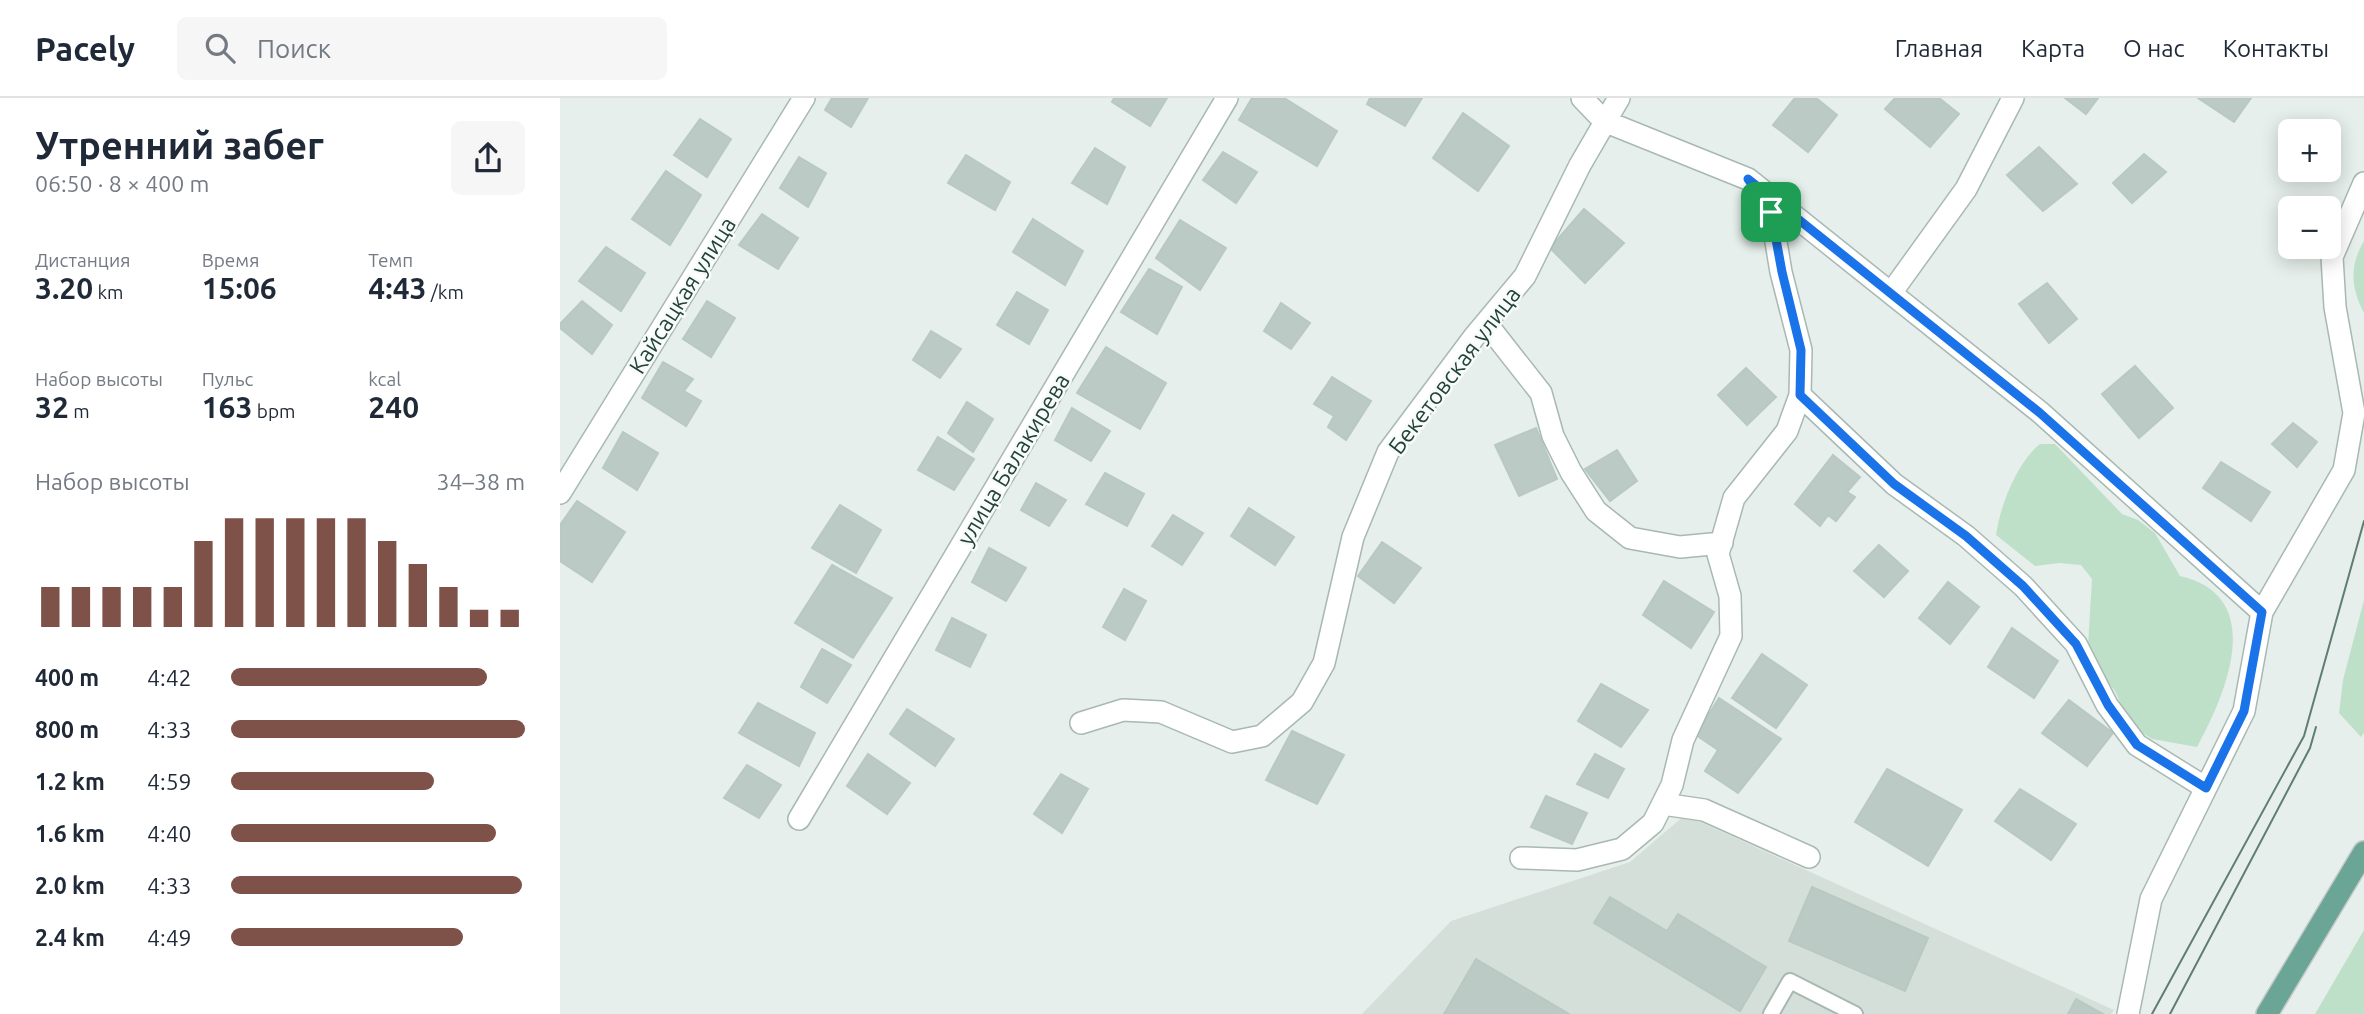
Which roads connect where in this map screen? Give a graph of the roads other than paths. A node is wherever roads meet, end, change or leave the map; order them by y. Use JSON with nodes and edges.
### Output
{"nodes":[{"id":1,"x":804,"y":98,"type":"edge"},
{"id":2,"x":1227,"y":98,"type":"edge"},
{"id":3,"x":1582,"y":98,"type":"edge"},
{"id":4,"x":1619,"y":98,"type":"edge"},
{"id":5,"x":2013,"y":98,"type":"edge"},
{"id":6,"x":1604,"y":121,"type":"junction"},
{"id":7,"x":1748,"y":179,"type":"junction"},
{"id":8,"x":2364,"y":183,"type":"edge"},
{"id":9,"x":1891,"y":293,"type":"junction"},
{"id":10,"x":1486,"y":323,"type":"junction"},
{"id":11,"x":1800,"y":395,"type":"junction"},
{"id":12,"x":560,"y":493,"type":"edge"},
{"id":13,"x":1721,"y":543,"type":"junction"},
{"id":14,"x":2262,"y":612,"type":"junction"},
{"id":15,"x":1081,"y":723,"type":"dead end"},
{"id":16,"x":2206,"y":788,"type":"junction"},
{"id":17,"x":1662,"y":804,"type":"junction"},
{"id":18,"x":799,"y":819,"type":"dead end"},
{"id":19,"x":2364,"y":852,"type":"edge"},
{"id":20,"x":1809,"y":857,"type":"dead end"},
{"id":21,"x":1521,"y":858,"type":"dead end"},
{"id":22,"x":1771,"y":1014,"type":"edge"},
{"id":23,"x":1855,"y":1014,"type":"edge"},
{"id":24,"x":2128,"y":1014,"type":"edge"},
{"id":25,"x":2267,"y":1014,"type":"edge"}],
"edges":[{"from":1,"to":12,"type":"street","name":"Кайсацкая улица"},
{"from":2,"to":18,"type":"street","name":"улица Балакирева"},
{"from":3,"to":6,"type":"street"},
{"from":4,"to":6,"type":"street","name":"Бекетовская улица"},
{"from":5,"to":9,"type":"street"},
{"from":6,"to":7,"type":"street"},
{"from":6,"to":10,"type":"street","name":"Бекетовская улица"},
{"from":7,"to":9,"type":"street"},
{"from":7,"to":11,"type":"street"},
{"from":8,"to":14,"type":"street"},
{"from":9,"to":14,"type":"street"},
{"from":10,"to":13,"type":"street"},
{"from":10,"to":15,"type":"street","name":"Бекетовская улица"},
{"from":11,"to":13,"type":"street"},
{"from":11,"to":16,"type":"street"},
{"from":13,"to":17,"type":"street"},
{"from":14,"to":16,"type":"street"},
{"from":16,"to":24,"type":"street"},
{"from":17,"to":20,"type":"street"},
{"from":17,"to":21,"type":"street"},
{"from":19,"to":25,"type":"main road"},
{"from":22,"to":23,"type":"lane"}]}
